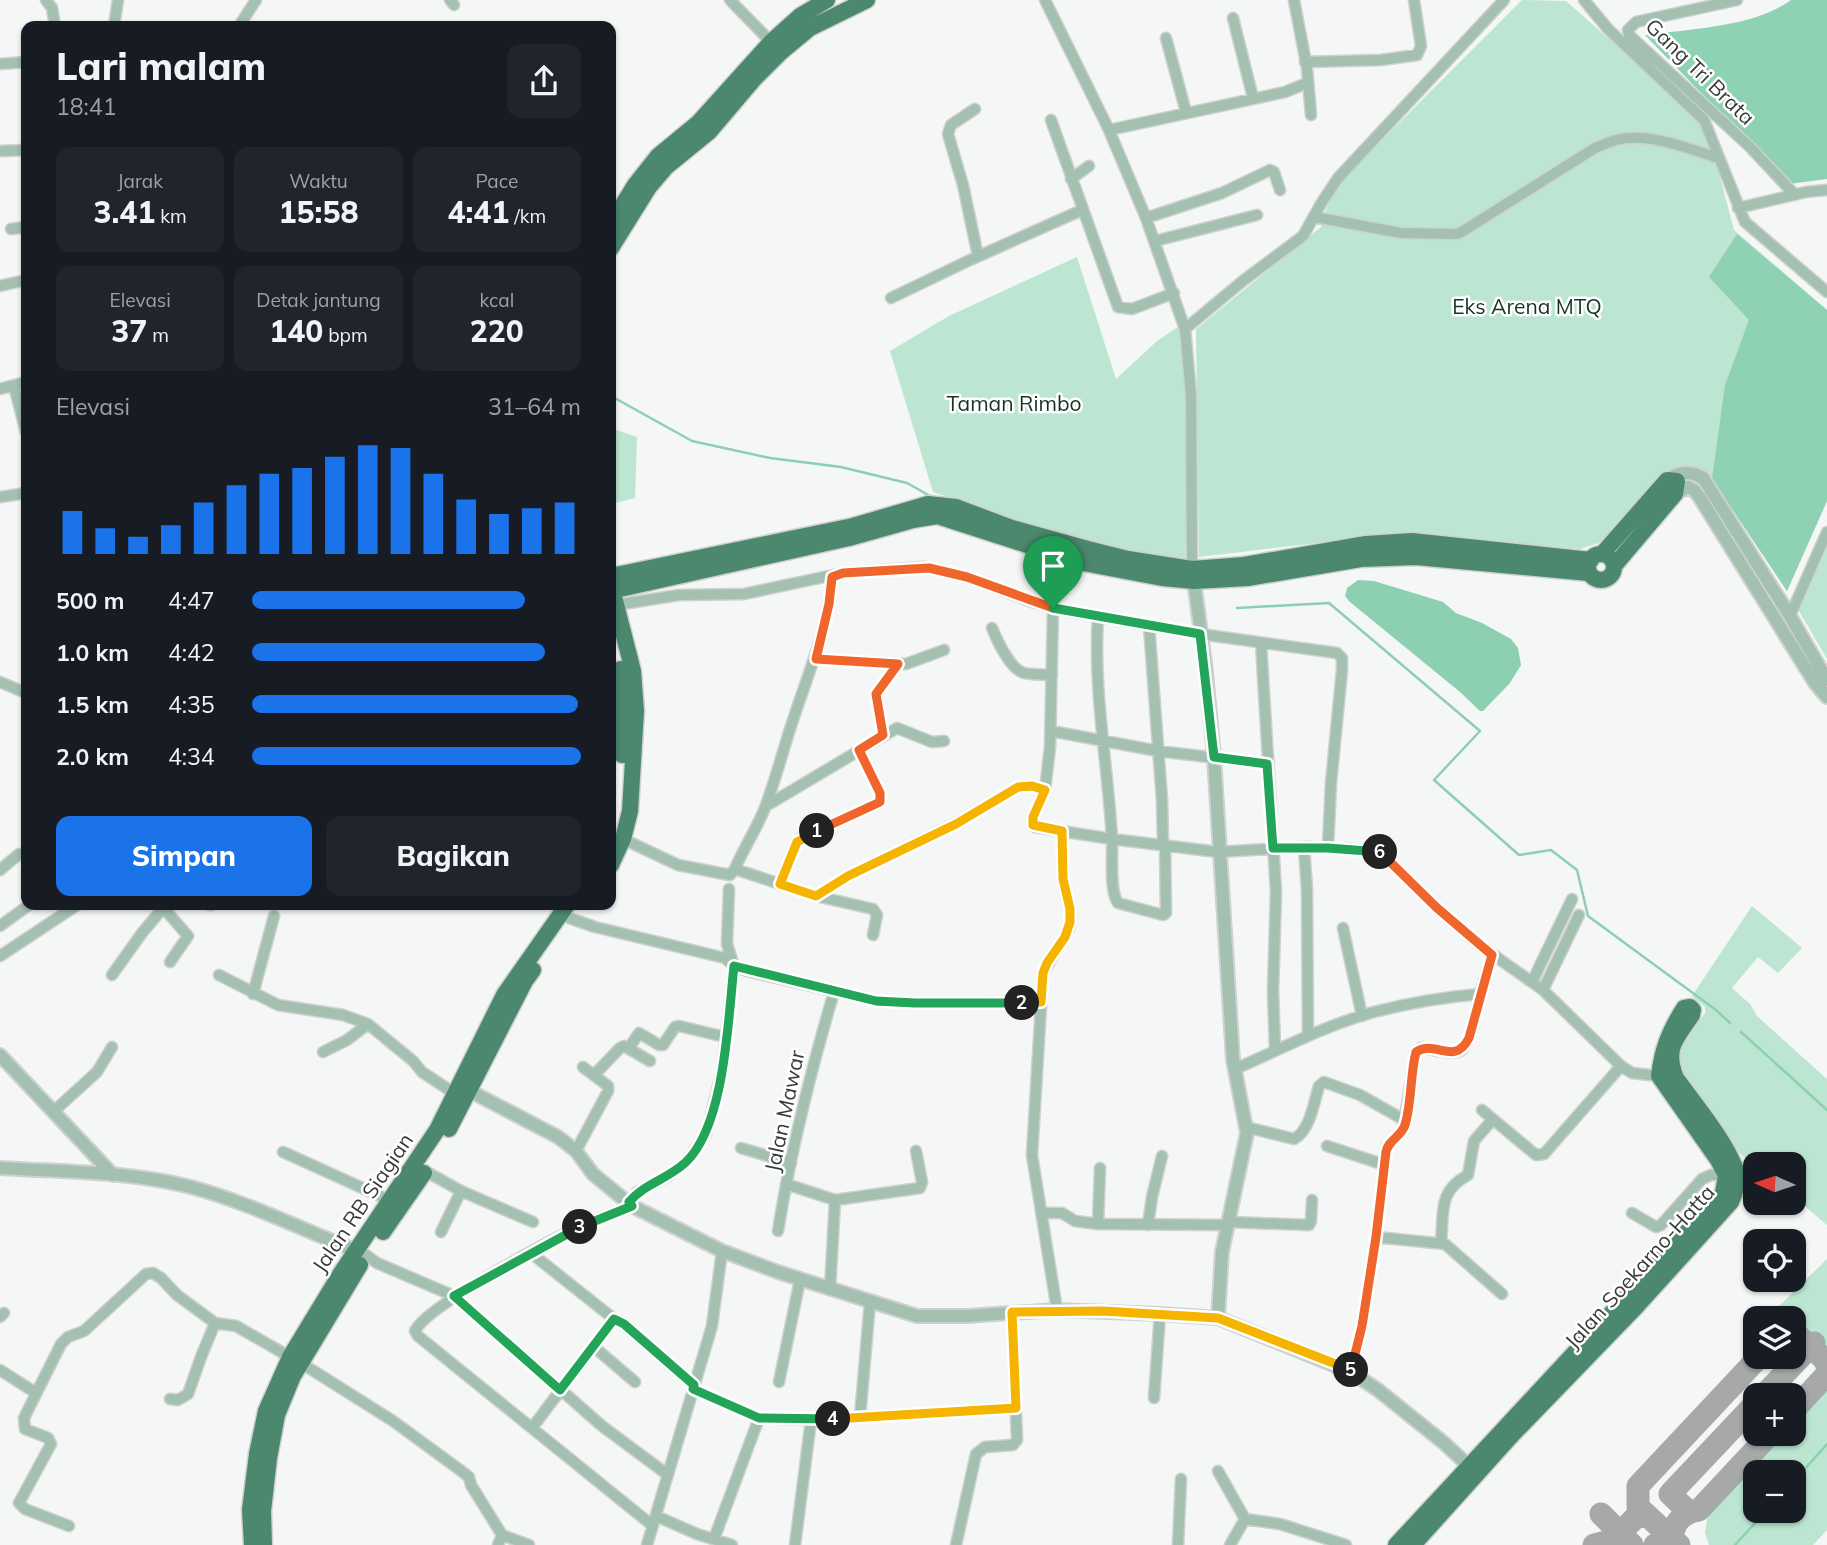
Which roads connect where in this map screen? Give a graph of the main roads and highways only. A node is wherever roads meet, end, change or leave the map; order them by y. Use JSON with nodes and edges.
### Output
{"nodes":[{"id":1,"x":827,"y":0,"type":"edge"},
{"id":2,"x":867,"y":0,"type":"edge"},
{"id":3,"x":616,"y":216,"type":"edge"},
{"id":4,"x":616,"y":240,"type":"edge"},
{"id":5,"x":1671,"y":487,"type":"road end"},
{"id":6,"x":616,"y":589,"type":"edge"},
{"id":7,"x":616,"y":612,"type":"edge"},
{"id":8,"x":616,"y":642,"type":"edge"},
{"id":9,"x":630,"y":688,"type":"junction"},
{"id":10,"x":617,"y":841,"type":"edge"},
{"id":11,"x":568,"y":912,"type":"edge"},
{"id":12,"x":461,"y":1092,"type":"junction"},
{"id":13,"x":1688,"y":1105,"type":"junction"},
{"id":14,"x":362,"y":1253,"type":"junction"},
{"id":15,"x":295,"y":1360,"type":"junction"},
{"id":16,"x":1473,"y":1470,"type":"junction"},
{"id":17,"x":252,"y":1545,"type":"edge"},
{"id":18,"x":264,"y":1545,"type":"edge"},
{"id":19,"x":1396,"y":1545,"type":"edge"},
{"id":20,"x":1413,"y":1545,"type":"edge"}],
"edges":[{"from":1,"to":3,"type":"highway"},
{"from":2,"to":4,"type":"highway"},
{"from":5,"to":6,"type":"highway"},
{"from":7,"to":9,"type":"highway"},
{"from":8,"to":9,"type":"highway"},
{"from":9,"to":10,"type":"highway"},
{"from":11,"to":12,"type":"highway","name":"Jalan RB Siagian"},
{"from":12,"to":14,"type":"highway","name":"Jalan RB Siagian"},
{"from":12,"to":14,"type":"highway","name":"Jalan RB Siagian"},
{"from":13,"to":13,"type":"highway","name":"Jalan Soekarno-Hatta"},
{"from":13,"to":16,"type":"highway","name":"Jalan Soekarno-Hatta"},
{"from":14,"to":15,"type":"highway","name":"Jalan RB Siagian"},
{"from":15,"to":17,"type":"highway","name":"Jalan RB Siagian"},
{"from":15,"to":18,"type":"highway","name":"Jalan RB Siagian"},
{"from":16,"to":19,"type":"highway","name":"Jalan Soekarno-Hatta"},
{"from":16,"to":20,"type":"highway","name":"Jalan Soekarno-Hatta"}]}
